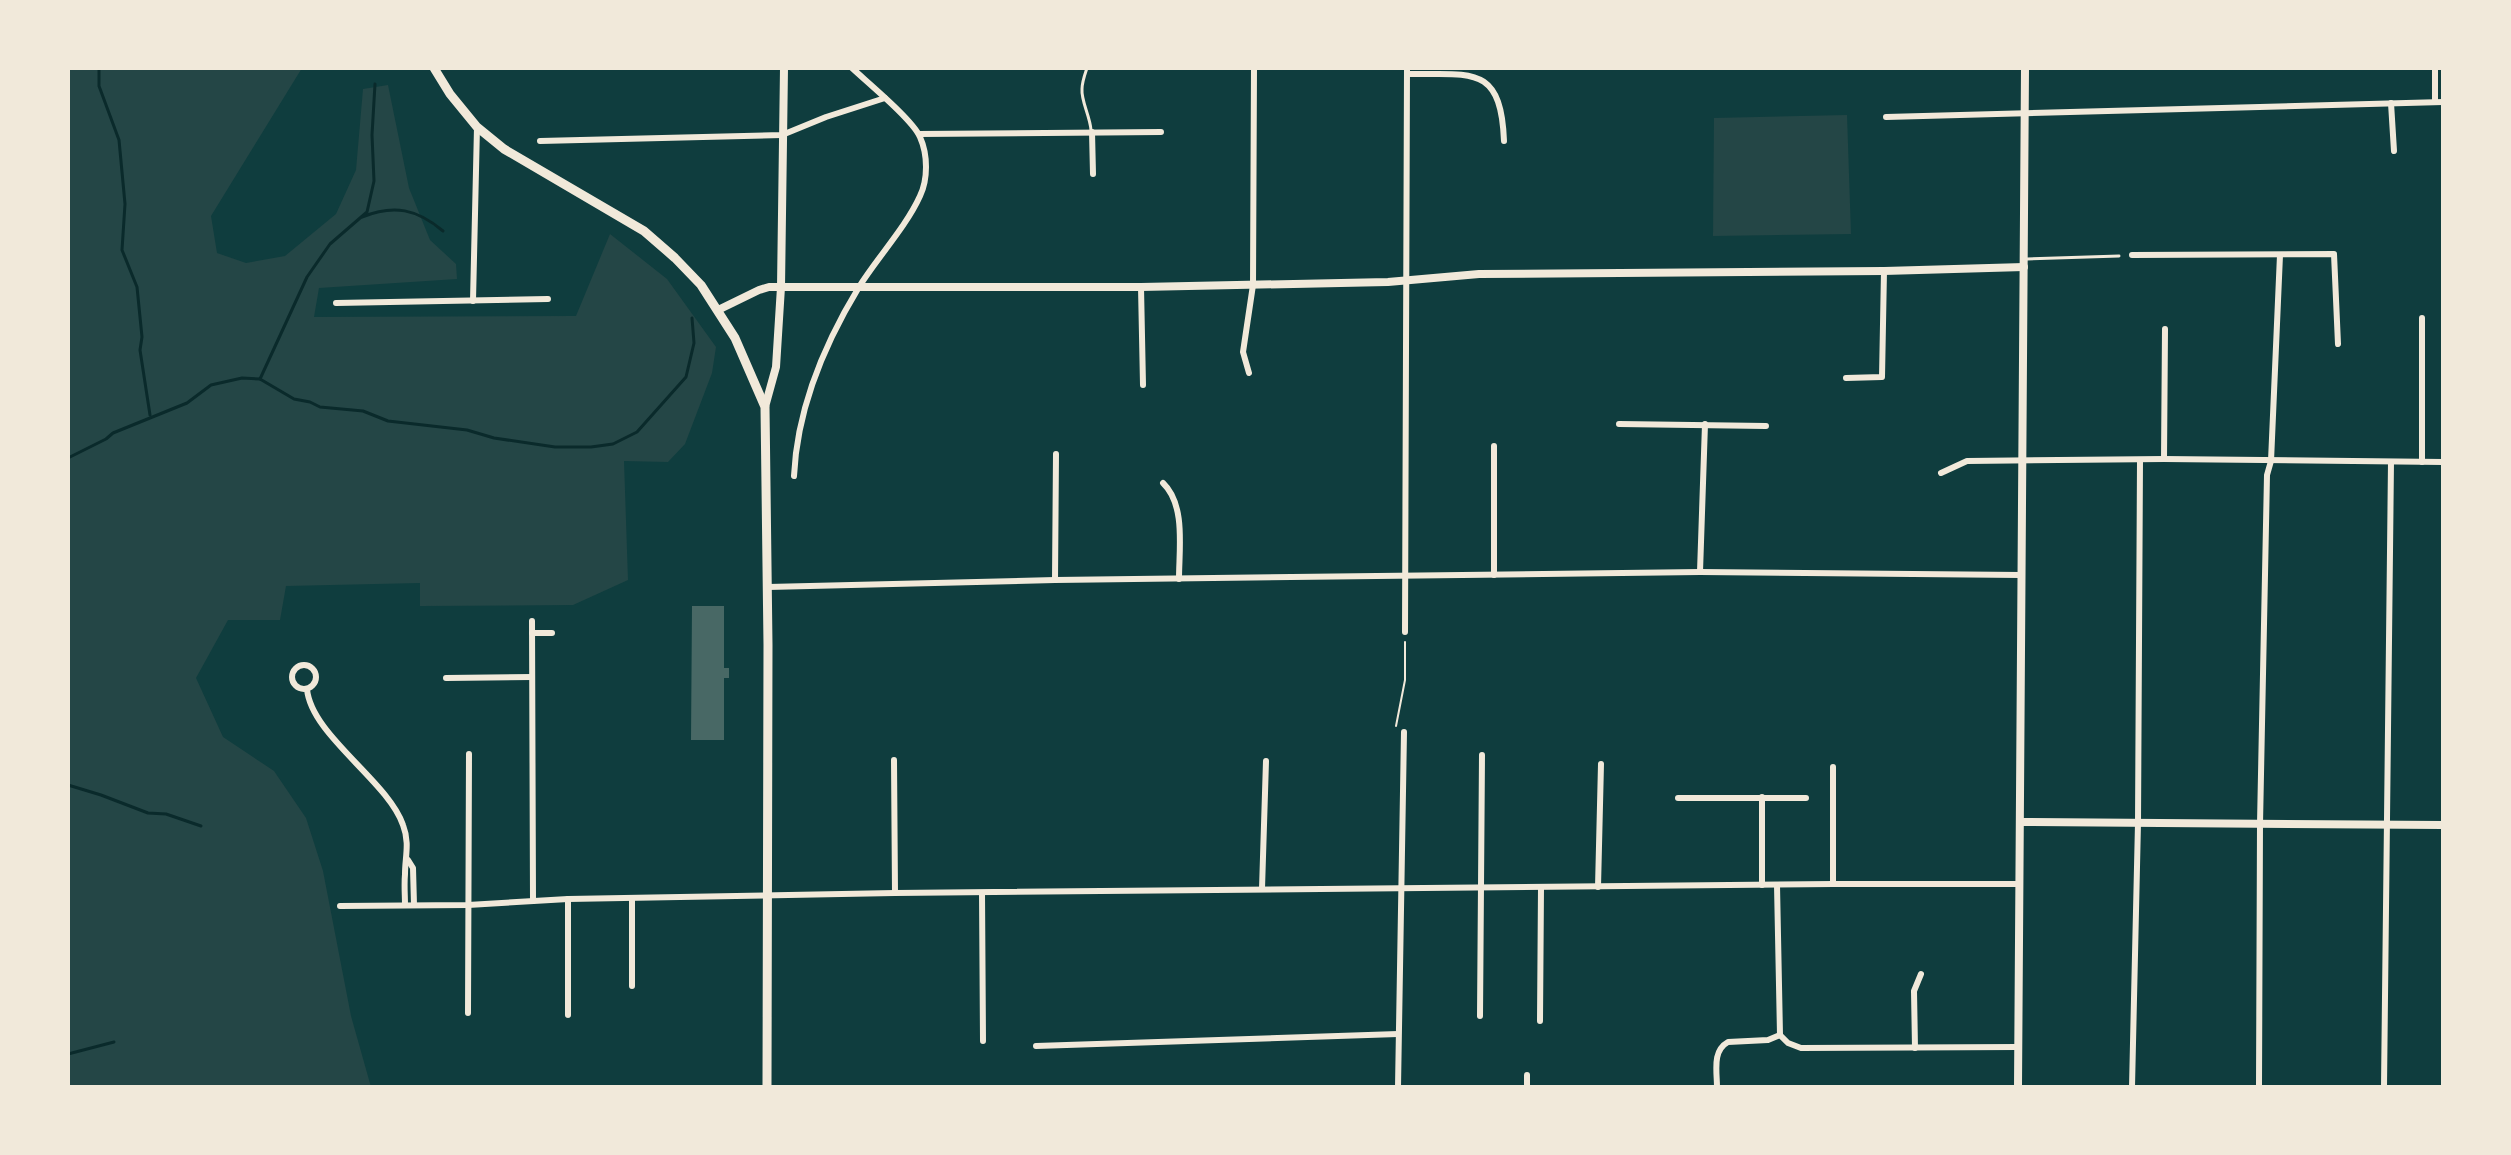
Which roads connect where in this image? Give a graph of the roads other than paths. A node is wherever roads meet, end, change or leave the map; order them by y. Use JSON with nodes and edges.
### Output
{"nodes":[{"id":1,"x":434,"y":68,"type":"edge"},
{"id":2,"x":784,"y":68,"type":"edge"},
{"id":3,"x":852,"y":68,"type":"edge"},
{"id":4,"x":1087,"y":68,"type":"edge"},
{"id":5,"x":1254,"y":68,"type":"edge"},
{"id":6,"x":2025,"y":68,"type":"edge"},
{"id":7,"x":2435,"y":68,"type":"edge"},
{"id":8,"x":1407,"y":71,"type":"edge"},
{"id":9,"x":885,"y":98,"type":"junction"},
{"id":10,"x":2439,"y":102,"type":"edge"},
{"id":11,"x":2391,"y":103,"type":"junction"},
{"id":12,"x":2025,"y":112,"type":"junction"},
{"id":13,"x":1886,"y":117,"type":"dead end"},
{"id":14,"x":477,"y":127,"type":"junction"},
{"id":15,"x":1092,"y":132,"type":"junction"},
{"id":16,"x":1161,"y":132,"type":"dead end"},
{"id":17,"x":919,"y":134,"type":"junction"},
{"id":18,"x":782,"y":135,"type":"junction"},
{"id":19,"x":540,"y":141,"type":"dead end"},
{"id":20,"x":1504,"y":141,"type":"dead end"},
{"id":21,"x":2394,"y":151,"type":"dead end"},
{"id":22,"x":1093,"y":174,"type":"dead end"},
{"id":23,"x":2132,"y":255,"type":"dead end"},
{"id":24,"x":2280,"y":255,"type":"junction"},
{"id":25,"x":2119,"y":256,"type":"dead end"},
{"id":26,"x":2024,"y":263,"type":"junction"},
{"id":27,"x":1884,"y":271,"type":"junction"},
{"id":28,"x":1406,"y":281,"type":"junction"},
{"id":29,"x":1253,"y":285,"type":"junction"},
{"id":30,"x":781,"y":287,"type":"junction"},
{"id":31,"x":1141,"y":287,"type":"junction"},
{"id":32,"x":858,"y":288,"type":"junction"},
{"id":33,"x":548,"y":299,"type":"dead end"},
{"id":34,"x":473,"y":301,"type":"junction"},
{"id":35,"x":336,"y":303,"type":"dead end"},
{"id":36,"x":718,"y":310,"type":"junction"},
{"id":37,"x":2422,"y":318,"type":"dead end"},
{"id":38,"x":2165,"y":329,"type":"dead end"},
{"id":39,"x":2338,"y":344,"type":"dead end"},
{"id":40,"x":1249,"y":373,"type":"dead end"},
{"id":41,"x":1846,"y":378,"type":"dead end"},
{"id":42,"x":1143,"y":385,"type":"dead end"},
{"id":43,"x":765,"y":407,"type":"junction"},
{"id":44,"x":1619,"y":424,"type":"dead end"},
{"id":45,"x":1705,"y":424,"type":"junction"},
{"id":46,"x":1766,"y":426,"type":"dead end"},
{"id":47,"x":1494,"y":446,"type":"dead end"},
{"id":48,"x":1056,"y":454,"type":"dead end"},
{"id":49,"x":2164,"y":459,"type":"junction"},
{"id":50,"x":2022,"y":461,"type":"junction"},
{"id":51,"x":2140,"y":461,"type":"junction"},
{"id":52,"x":2271,"y":461,"type":"junction"},
{"id":53,"x":2391,"y":462,"type":"junction"},
{"id":54,"x":2422,"y":462,"type":"junction"},
{"id":55,"x":2443,"y":462,"type":"edge"},
{"id":56,"x":1941,"y":473,"type":"dead end"},
{"id":57,"x":794,"y":476,"type":"dead end"},
{"id":58,"x":1163,"y":483,"type":"dead end"},
{"id":59,"x":1700,"y":572,"type":"junction"},
{"id":60,"x":1494,"y":575,"type":"junction"},
{"id":61,"x":2021,"y":575,"type":"junction"},
{"id":62,"x":1405,"y":577,"type":"junction"},
{"id":63,"x":1179,"y":579,"type":"junction"},
{"id":64,"x":1055,"y":580,"type":"junction"},
{"id":65,"x":768,"y":587,"type":"junction"},
{"id":66,"x":532,"y":621,"type":"dead end"},
{"id":67,"x":1405,"y":632,"type":"road end"},
{"id":68,"x":532,"y":633,"type":"junction"},
{"id":69,"x":552,"y":633,"type":"dead end"},
{"id":70,"x":532,"y":677,"type":"junction"},
{"id":71,"x":446,"y":678,"type":"dead end"},
{"id":72,"x":307,"y":689,"type":"dead end"},
{"id":73,"x":1404,"y":732,"type":"road end"},
{"id":74,"x":469,"y":754,"type":"dead end"},
{"id":75,"x":1482,"y":755,"type":"dead end"},
{"id":76,"x":894,"y":760,"type":"dead end"},
{"id":77,"x":1266,"y":761,"type":"dead end"},
{"id":78,"x":1601,"y":764,"type":"dead end"},
{"id":79,"x":1833,"y":767,"type":"dead end"},
{"id":80,"x":1762,"y":797,"type":"junction"},
{"id":81,"x":1678,"y":798,"type":"dead end"},
{"id":82,"x":1806,"y":798,"type":"dead end"},
{"id":83,"x":2020,"y":822,"type":"junction"},
{"id":84,"x":2138,"y":823,"type":"junction"},
{"id":85,"x":2260,"y":824,"type":"junction"},
{"id":86,"x":2387,"y":825,"type":"junction"},
{"id":87,"x":2443,"y":825,"type":"edge"},
{"id":88,"x":408,"y":860,"type":"junction"},
{"id":89,"x":1833,"y":884,"type":"junction"},
{"id":90,"x":2019,"y":884,"type":"junction"},
{"id":91,"x":1762,"y":885,"type":"junction"},
{"id":92,"x":1777,"y":885,"type":"junction"},
{"id":93,"x":1598,"y":887,"type":"junction"},
{"id":94,"x":1480,"y":888,"type":"junction"},
{"id":95,"x":1541,"y":888,"type":"junction"},
{"id":96,"x":1262,"y":889,"type":"junction"},
{"id":97,"x":1401,"y":889,"type":"junction"},
{"id":98,"x":895,"y":893,"type":"junction"},
{"id":99,"x":982,"y":893,"type":"junction"},
{"id":100,"x":769,"y":897,"type":"junction"},
{"id":101,"x":568,"y":899,"type":"junction"},
{"id":102,"x":632,"y":899,"type":"junction"},
{"id":103,"x":533,"y":901,"type":"junction"},
{"id":104,"x":405,"y":905,"type":"junction"},
{"id":105,"x":414,"y":905,"type":"junction"},
{"id":106,"x":468,"y":905,"type":"junction"},
{"id":107,"x":340,"y":906,"type":"dead end"},
{"id":108,"x":1921,"y":974,"type":"dead end"},
{"id":109,"x":632,"y":986,"type":"dead end"},
{"id":110,"x":468,"y":1013,"type":"dead end"},
{"id":111,"x":568,"y":1015,"type":"dead end"},
{"id":112,"x":1480,"y":1016,"type":"dead end"},
{"id":113,"x":1540,"y":1021,"type":"dead end"},
{"id":114,"x":1398,"y":1034,"type":"junction"},
{"id":115,"x":1780,"y":1035,"type":"junction"},
{"id":116,"x":983,"y":1041,"type":"dead end"},
{"id":117,"x":1036,"y":1046,"type":"dead end"},
{"id":118,"x":2018,"y":1047,"type":"junction"},
{"id":119,"x":1915,"y":1048,"type":"junction"},
{"id":120,"x":1527,"y":1075,"type":"dead end"},
{"id":121,"x":767,"y":1087,"type":"edge"},
{"id":122,"x":1398,"y":1087,"type":"edge"},
{"id":123,"x":1527,"y":1087,"type":"edge"},
{"id":124,"x":1717,"y":1087,"type":"edge"},
{"id":125,"x":2018,"y":1087,"type":"edge"},
{"id":126,"x":2132,"y":1087,"type":"edge"},
{"id":127,"x":2259,"y":1087,"type":"edge"},
{"id":128,"x":2384,"y":1087,"type":"edge"}],
"edges":[{"from":1,"to":14,"type":"main road"},
{"from":2,"to":18,"type":"street"},
{"from":3,"to":9,"type":"street"},
{"from":4,"to":15,"type":"lane"},
{"from":5,"to":29,"type":"street"},
{"from":6,"to":12,"type":"street"},
{"from":7,"to":10,"type":"street"},
{"from":8,"to":20,"type":"street"},
{"from":8,"to":28,"type":"street"},
{"from":9,"to":17,"type":"street"},
{"from":9,"to":18,"type":"street"},
{"from":10,"to":11,"type":"street"},
{"from":11,"to":12,"type":"street"},
{"from":11,"to":21,"type":"street"},
{"from":12,"to":13,"type":"street"},
{"from":12,"to":26,"type":"street"},
{"from":14,"to":34,"type":"street"},
{"from":14,"to":36,"type":"main road"},
{"from":15,"to":16,"type":"street"},
{"from":15,"to":17,"type":"street"},
{"from":15,"to":22,"type":"street"},
{"from":17,"to":32,"type":"street"},
{"from":18,"to":19,"type":"street"},
{"from":18,"to":30,"type":"street"},
{"from":23,"to":24,"type":"street"},
{"from":24,"to":39,"type":"street"},
{"from":24,"to":52,"type":"street"},
{"from":25,"to":26,"type":"lane"},
{"from":26,"to":27,"type":"street"},
{"from":26,"to":50,"type":"street"},
{"from":27,"to":28,"type":"street"},
{"from":27,"to":41,"type":"street"},
{"from":28,"to":29,"type":"street"},
{"from":28,"to":62,"type":"street"},
{"from":29,"to":31,"type":"street"},
{"from":29,"to":40,"type":"street"},
{"from":30,"to":32,"type":"street"},
{"from":30,"to":36,"type":"street"},
{"from":30,"to":43,"type":"street"},
{"from":31,"to":32,"type":"street"},
{"from":31,"to":42,"type":"street"},
{"from":32,"to":57,"type":"street"},
{"from":33,"to":34,"type":"street"},
{"from":34,"to":35,"type":"street"},
{"from":36,"to":43,"type":"main road"},
{"from":37,"to":54,"type":"street"},
{"from":38,"to":49,"type":"street"},
{"from":43,"to":65,"type":"main road"},
{"from":44,"to":45,"type":"street"},
{"from":45,"to":46,"type":"street"},
{"from":45,"to":59,"type":"street"},
{"from":47,"to":60,"type":"street"},
{"from":48,"to":64,"type":"street"},
{"from":49,"to":51,"type":"street"},
{"from":49,"to":52,"type":"street"},
{"from":50,"to":51,"type":"street"},
{"from":50,"to":56,"type":"street"},
{"from":50,"to":61,"type":"street"},
{"from":51,"to":84,"type":"street"},
{"from":52,"to":53,"type":"street"},
{"from":52,"to":85,"type":"street"},
{"from":53,"to":54,"type":"street"},
{"from":53,"to":86,"type":"street"},
{"from":54,"to":55,"type":"street"},
{"from":58,"to":63,"type":"street"},
{"from":59,"to":60,"type":"street"},
{"from":59,"to":61,"type":"street"},
{"from":60,"to":62,"type":"street"},
{"from":61,"to":83,"type":"street"},
{"from":62,"to":63,"type":"street"},
{"from":62,"to":67,"type":"street"},
{"from":63,"to":64,"type":"street"},
{"from":64,"to":65,"type":"street"},
{"from":65,"to":100,"type":"main road"},
{"from":66,"to":68,"type":"street"},
{"from":68,"to":69,"type":"street"},
{"from":68,"to":70,"type":"street"},
{"from":70,"to":71,"type":"street"},
{"from":70,"to":103,"type":"street"},
{"from":72,"to":88,"type":"street"},
{"from":73,"to":97,"type":"street"},
{"from":74,"to":106,"type":"street"},
{"from":75,"to":94,"type":"street"},
{"from":76,"to":98,"type":"street"},
{"from":77,"to":96,"type":"street"},
{"from":78,"to":93,"type":"street"},
{"from":79,"to":89,"type":"street"},
{"from":80,"to":81,"type":"street"},
{"from":80,"to":82,"type":"street"},
{"from":80,"to":91,"type":"street"},
{"from":83,"to":84,"type":"street"},
{"from":83,"to":90,"type":"street"},
{"from":84,"to":85,"type":"street"},
{"from":84,"to":126,"type":"street"},
{"from":85,"to":86,"type":"street"},
{"from":85,"to":127,"type":"street"},
{"from":86,"to":87,"type":"street"},
{"from":86,"to":128,"type":"street"},
{"from":88,"to":104,"type":"street"},
{"from":88,"to":105,"type":"street"},
{"from":89,"to":90,"type":"street"},
{"from":89,"to":92,"type":"street"},
{"from":90,"to":118,"type":"street"},
{"from":91,"to":92,"type":"street"},
{"from":91,"to":93,"type":"street"},
{"from":92,"to":115,"type":"street"},
{"from":93,"to":95,"type":"street"},
{"from":94,"to":95,"type":"street"},
{"from":94,"to":97,"type":"street"},
{"from":94,"to":112,"type":"street"},
{"from":95,"to":113,"type":"street"},
{"from":96,"to":97,"type":"street"},
{"from":96,"to":99,"type":"street"},
{"from":97,"to":114,"type":"street"},
{"from":98,"to":99,"type":"street"},
{"from":98,"to":100,"type":"street"},
{"from":99,"to":116,"type":"street"},
{"from":100,"to":102,"type":"street"},
{"from":100,"to":121,"type":"main road"},
{"from":101,"to":102,"type":"street"},
{"from":101,"to":103,"type":"street"},
{"from":101,"to":111,"type":"street"},
{"from":102,"to":109,"type":"street"},
{"from":103,"to":106,"type":"street"},
{"from":104,"to":105,"type":"street"},
{"from":104,"to":107,"type":"street"},
{"from":105,"to":106,"type":"street"},
{"from":106,"to":110,"type":"street"},
{"from":108,"to":119,"type":"street"},
{"from":114,"to":117,"type":"street"},
{"from":114,"to":122,"type":"street"},
{"from":115,"to":119,"type":"street"},
{"from":115,"to":124,"type":"street"},
{"from":118,"to":119,"type":"street"},
{"from":118,"to":125,"type":"street"},
{"from":120,"to":123,"type":"street"}]}
